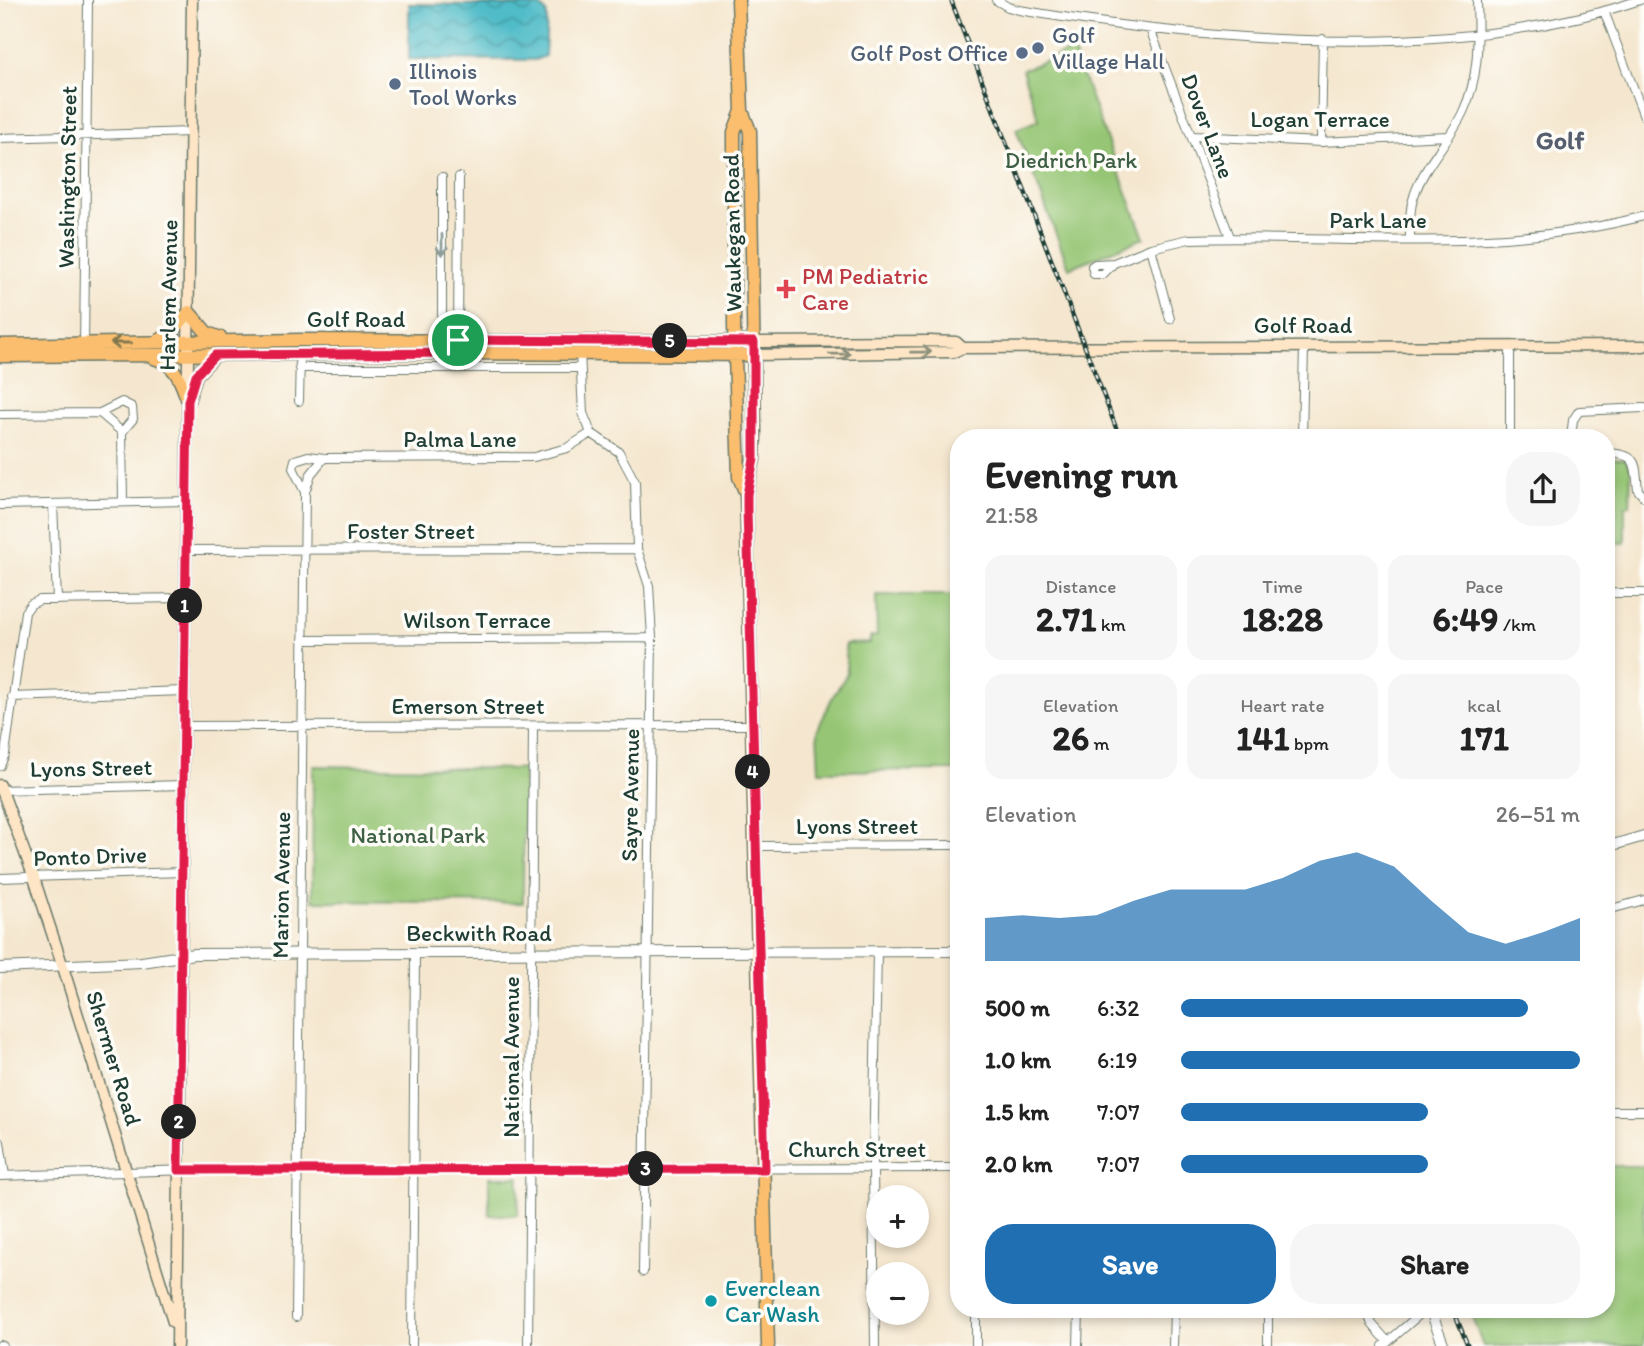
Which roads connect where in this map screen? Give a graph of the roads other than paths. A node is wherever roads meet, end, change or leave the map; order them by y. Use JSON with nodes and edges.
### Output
{"nodes":[{"id":1,"x":88,"y":0,"type":"edge"},
{"id":2,"x":192,"y":0,"type":"edge"},
{"id":3,"x":738,"y":0,"type":"edge"},
{"id":4,"x":996,"y":0,"type":"edge"},
{"id":5,"x":1477,"y":0,"type":"edge"},
{"id":6,"x":1640,"y":0,"type":"edge"},
{"id":7,"x":1604,"y":11,"type":"junction"},
{"id":8,"x":1150,"y":29,"type":"junction"},
{"id":9,"x":1478,"y":34,"type":"junction"},
{"id":10,"x":1323,"y":39,"type":"junction"},
{"id":11,"x":742,"y":111,"type":"junction"},
{"id":12,"x":1644,"y":116,"type":"edge"},
{"id":13,"x":191,"y":132,"type":"junction"},
{"id":14,"x":87,"y":135,"type":"junction"},
{"id":15,"x":1192,"y":136,"type":"junction"},
{"id":16,"x":1448,"y":136,"type":"junction"},
{"id":17,"x":0,"y":138,"type":"edge"},
{"id":18,"x":1321,"y":142,"type":"junction"},
{"id":19,"x":442,"y":177,"type":"dead end"},
{"id":20,"x":459,"y":177,"type":"dead end"},
{"id":21,"x":1644,"y":216,"type":"edge"},
{"id":22,"x":1230,"y":237,"type":"junction"},
{"id":23,"x":1410,"y":240,"type":"junction"},
{"id":24,"x":1151,"y":248,"type":"junction"},
{"id":25,"x":1114,"y":263,"type":"dead end"},
{"id":26,"x":189,"y":312,"type":"junction"},
{"id":27,"x":1170,"y":319,"type":"dead end"},
{"id":28,"x":233,"y":342,"type":"junction"},
{"id":29,"x":156,"y":343,"type":"junction"},
{"id":30,"x":0,"y":345,"type":"edge"},
{"id":31,"x":1304,"y":346,"type":"junction"},
{"id":32,"x":1510,"y":346,"type":"junction"},
{"id":33,"x":1644,"y":346,"type":"edge"},
{"id":34,"x":442,"y":347,"type":"junction"},
{"id":35,"x":458,"y":347,"type":"junction"},
{"id":36,"x":580,"y":347,"type":"junction"},
{"id":37,"x":189,"y":348,"type":"junction"},
{"id":38,"x":735,"y":348,"type":"junction"},
{"id":39,"x":754,"y":348,"type":"junction"},
{"id":40,"x":84,"y":349,"type":"junction"},
{"id":41,"x":144,"y":355,"type":"junction"},
{"id":42,"x":215,"y":355,"type":"junction"},
{"id":43,"x":0,"y":356,"type":"edge"},
{"id":44,"x":300,"y":362,"type":"junction"},
{"id":45,"x":580,"y":368,"type":"junction"},
{"id":46,"x":188,"y":401,"type":"junction"},
{"id":47,"x":299,"y":401,"type":"dead end"},
{"id":48,"x":1644,"y":408,"type":"edge"},
{"id":49,"x":100,"y":413,"type":"junction"},
{"id":50,"x":0,"y":414,"type":"edge"},
{"id":51,"x":1302,"y":429,"type":"edge"},
{"id":52,"x":1510,"y":429,"type":"edge"},
{"id":53,"x":1572,"y":429,"type":"edge"},
{"id":54,"x":122,"y":432,"type":"junction"},
{"id":55,"x":591,"y":433,"type":"junction"},
{"id":56,"x":1615,"y":454,"type":"edge"},
{"id":57,"x":324,"y":458,"type":"junction"},
{"id":58,"x":305,"y":492,"type":"junction"},
{"id":59,"x":747,"y":494,"type":"junction"},
{"id":60,"x":1644,"y":497,"type":"edge"},
{"id":61,"x":187,"y":501,"type":"junction"},
{"id":62,"x":123,"y":502,"type":"junction"},
{"id":63,"x":53,"y":504,"type":"junction"},
{"id":64,"x":0,"y":505,"type":"edge"},
{"id":65,"x":637,"y":549,"type":"junction"},
{"id":66,"x":186,"y":550,"type":"junction"},
{"id":67,"x":304,"y":551,"type":"junction"},
{"id":68,"x":1615,"y":593,"type":"edge"},
{"id":69,"x":1644,"y":593,"type":"edge"},
{"id":70,"x":186,"y":598,"type":"junction"},
{"id":71,"x":57,"y":600,"type":"junction"},
{"id":72,"x":652,"y":638,"type":"junction"},
{"id":73,"x":303,"y":640,"type":"junction"},
{"id":74,"x":184,"y":691,"type":"junction"},
{"id":75,"x":12,"y":697,"type":"junction"},
{"id":76,"x":302,"y":725,"type":"junction"},
{"id":77,"x":650,"y":725,"type":"junction"},
{"id":78,"x":751,"y":725,"type":"junction"},
{"id":79,"x":184,"y":726,"type":"junction"},
{"id":80,"x":533,"y":726,"type":"junction"},
{"id":81,"x":8,"y":728,"type":"junction"},
{"id":82,"x":0,"y":735,"type":"edge"},
{"id":83,"x":0,"y":766,"type":"edge"},
{"id":84,"x":183,"y":785,"type":"junction"},
{"id":85,"x":1,"y":788,"type":"edge"},
{"id":86,"x":1644,"y":836,"type":"edge"},
{"id":87,"x":1615,"y":844,"type":"edge"},
{"id":88,"x":950,"y":845,"type":"edge"},
{"id":89,"x":755,"y":846,"type":"junction"},
{"id":90,"x":182,"y":872,"type":"junction"},
{"id":91,"x":0,"y":878,"type":"edge"},
{"id":92,"x":34,"y":878,"type":"junction"},
{"id":93,"x":1644,"y":900,"type":"edge"},
{"id":94,"x":1615,"y":904,"type":"edge"},
{"id":95,"x":758,"y":951,"type":"junction"},
{"id":96,"x":877,"y":951,"type":"junction"},
{"id":97,"x":950,"y":951,"type":"edge"},
{"id":98,"x":531,"y":952,"type":"junction"},
{"id":99,"x":647,"y":952,"type":"junction"},
{"id":100,"x":300,"y":953,"type":"junction"},
{"id":101,"x":415,"y":953,"type":"junction"},
{"id":102,"x":181,"y":956,"type":"junction"},
{"id":103,"x":63,"y":967,"type":"junction"},
{"id":104,"x":0,"y":968,"type":"edge"},
{"id":105,"x":1615,"y":1111,"type":"edge"},
{"id":106,"x":1644,"y":1111,"type":"edge"},
{"id":107,"x":0,"y":1142,"type":"edge"},
{"id":108,"x":873,"y":1168,"type":"junction"},
{"id":109,"x":950,"y":1168,"type":"edge"},
{"id":110,"x":529,"y":1169,"type":"junction"},
{"id":111,"x":644,"y":1169,"type":"junction"},
{"id":112,"x":765,"y":1169,"type":"junction"},
{"id":113,"x":178,"y":1170,"type":"junction"},
{"id":114,"x":298,"y":1170,"type":"junction"},
{"id":115,"x":413,"y":1170,"type":"junction"},
{"id":116,"x":127,"y":1172,"type":"junction"},
{"id":117,"x":2,"y":1176,"type":"edge"},
{"id":118,"x":643,"y":1272,"type":"dead end"},
{"id":119,"x":296,"y":1317,"type":"dead end"},
{"id":120,"x":976,"y":1318,"type":"edge"},
{"id":121,"x":1079,"y":1318,"type":"edge"},
{"id":122,"x":1174,"y":1318,"type":"edge"},
{"id":123,"x":1268,"y":1318,"type":"edge"},
{"id":124,"x":1370,"y":1318,"type":"edge"},
{"id":125,"x":1417,"y":1318,"type":"edge"},
{"id":126,"x":1432,"y":1318,"type":"edge"},
{"id":127,"x":177,"y":1333,"type":"junction"},
{"id":128,"x":1385,"y":1344,"type":"edge"},
{"id":129,"x":179,"y":1346,"type":"edge"},
{"id":130,"x":412,"y":1346,"type":"edge"},
{"id":131,"x":527,"y":1346,"type":"edge"},
{"id":132,"x":768,"y":1346,"type":"edge"},
{"id":133,"x":875,"y":1346,"type":"edge"},
{"id":134,"x":976,"y":1346,"type":"edge"},
{"id":135,"x":1078,"y":1346,"type":"edge"},
{"id":136,"x":1173,"y":1346,"type":"edge"},
{"id":137,"x":1268,"y":1346,"type":"edge"},
{"id":138,"x":1444,"y":1346,"type":"edge"}],
"edges":[{"from":1,"to":14,"type":"street","name":"Washington Street"},
{"from":2,"to":13,"type":"main road","name":"Harlem Avenue"},
{"from":3,"to":11,"type":"main road","name":"Waukegan Road"},
{"from":4,"to":8,"type":"street"},
{"from":5,"to":9,"type":"street"},
{"from":6,"to":7,"type":"street"},
{"from":7,"to":9,"type":"street"},
{"from":7,"to":12,"type":"street"},
{"from":8,"to":10,"type":"street"},
{"from":8,"to":15,"type":"street","name":"Dover Lane"},
{"from":9,"to":10,"type":"street"},
{"from":9,"to":16,"type":"street"},
{"from":10,"to":18,"type":"street"},
{"from":11,"to":38,"type":"main road","name":"Waukegan Road"},
{"from":11,"to":39,"type":"main road","name":"Waukegan Road"},
{"from":13,"to":14,"type":"street"},
{"from":13,"to":26,"type":"main road","name":"Harlem Avenue"},
{"from":14,"to":17,"type":"street"},
{"from":14,"to":40,"type":"street","name":"Washington Street"},
{"from":15,"to":18,"type":"street","name":"Logan Terrace"},
{"from":15,"to":22,"type":"street","name":"Dover Lane"},
{"from":16,"to":18,"type":"street","name":"Logan Terrace"},
{"from":16,"to":23,"type":"street"},
{"from":19,"to":34,"type":"street","one_way":true},
{"from":20,"to":35,"type":"street"},
{"from":21,"to":23,"type":"street","name":"Park Lane"},
{"from":22,"to":23,"type":"street","name":"Park Lane"},
{"from":22,"to":24,"type":"street","name":"Park Lane"},
{"from":24,"to":25,"type":"street","name":"Park Lane"},
{"from":24,"to":27,"type":"street"},
{"from":26,"to":28,"type":"main road"},
{"from":26,"to":29,"type":"main road"},
{"from":26,"to":37,"type":"main road","name":"Harlem Avenue"},
{"from":28,"to":34,"type":"main road","name":"Golf Road"},
{"from":28,"to":37,"type":"main road","name":"Golf Road"},
{"from":29,"to":37,"type":"main road","name":"Golf Road"},
{"from":29,"to":40,"type":"main road","name":"Golf Road","one_way":true},
{"from":30,"to":40,"type":"main road","name":"Golf Road"},
{"from":31,"to":32,"type":"main road","name":"Golf Road"},
{"from":31,"to":39,"type":"main road","name":"Golf Road"},
{"from":31,"to":51,"type":"street"},
{"from":32,"to":33,"type":"main road","name":"Golf Road"},
{"from":32,"to":52,"type":"street"},
{"from":34,"to":35,"type":"main road","name":"Golf Road"},
{"from":34,"to":44,"type":"main road","name":"Golf Road"},
{"from":35,"to":36,"type":"main road","name":"Golf Road"},
{"from":36,"to":38,"type":"main road","name":"Golf Road"},
{"from":36,"to":45,"type":"street"},
{"from":37,"to":41,"type":"main road","name":"Golf Road"},
{"from":37,"to":42,"type":"main road","name":"Golf Road"},
{"from":37,"to":46,"type":"main road","name":"Harlem Avenue"},
{"from":38,"to":39,"type":"main road","name":"Golf Road"},
{"from":38,"to":59,"type":"main road","name":"Waukegan Road"},
{"from":39,"to":59,"type":"main road","name":"Waukegan Road"},
{"from":40,"to":41,"type":"main road","name":"Golf Road"},
{"from":40,"to":43,"type":"main road","name":"Golf Road"},
{"from":41,"to":46,"type":"main road"},
{"from":42,"to":44,"type":"main road","name":"Golf Road"},
{"from":42,"to":46,"type":"main road"},
{"from":44,"to":45,"type":"street"},
{"from":44,"to":47,"type":"street"},
{"from":45,"to":55,"type":"street"},
{"from":46,"to":61,"type":"main road","name":"Harlem Avenue"},
{"from":48,"to":53,"type":"street"},
{"from":49,"to":50,"type":"street"},
{"from":49,"to":54,"type":"street"},
{"from":49,"to":54,"type":"street"},
{"from":54,"to":62,"type":"street"},
{"from":55,"to":57,"type":"street","name":"Palma Lane"},
{"from":55,"to":65,"type":"street","name":"Sayre Avenue"},
{"from":56,"to":60,"type":"street"},
{"from":57,"to":58,"type":"street","name":"Marion Avenue"},
{"from":57,"to":58,"type":"street","name":"Palma Lane"},
{"from":58,"to":67,"type":"street","name":"Marion Avenue"},
{"from":59,"to":78,"type":"main road"},
{"from":61,"to":62,"type":"street"},
{"from":61,"to":66,"type":"main road","name":"Harlem Avenue"},
{"from":62,"to":63,"type":"street"},
{"from":63,"to":64,"type":"street"},
{"from":63,"to":71,"type":"street"},
{"from":65,"to":67,"type":"street","name":"Foster Street"},
{"from":65,"to":72,"type":"street","name":"Sayre Avenue"},
{"from":66,"to":67,"type":"street","name":"Foster Street"},
{"from":66,"to":70,"type":"main road","name":"Harlem Avenue"},
{"from":67,"to":73,"type":"street","name":"Marion Avenue"},
{"from":68,"to":69,"type":"street"},
{"from":70,"to":71,"type":"street"},
{"from":70,"to":74,"type":"main road","name":"Harlem Avenue"},
{"from":71,"to":75,"type":"street"},
{"from":72,"to":73,"type":"street","name":"Wilson Terrace"},
{"from":72,"to":77,"type":"street","name":"Sayre Avenue"},
{"from":73,"to":76,"type":"street","name":"Marion Avenue"},
{"from":74,"to":75,"type":"street"},
{"from":74,"to":79,"type":"main road","name":"Harlem Avenue"},
{"from":75,"to":81,"type":"street"},
{"from":76,"to":79,"type":"street","name":"Emerson Street"},
{"from":76,"to":80,"type":"street","name":"Emerson Street"},
{"from":76,"to":100,"type":"street","name":"Marion Avenue"},
{"from":77,"to":78,"type":"street","name":"Emerson Street"},
{"from":77,"to":80,"type":"street","name":"Emerson Street"},
{"from":77,"to":99,"type":"street","name":"Sayre Avenue"},
{"from":78,"to":89,"type":"main road"},
{"from":79,"to":84,"type":"main road","name":"Harlem Avenue"},
{"from":80,"to":98,"type":"street","name":"National Avenue"},
{"from":81,"to":82,"type":"street"},
{"from":81,"to":83,"type":"street"},
{"from":84,"to":85,"type":"street","name":"Lyons Street"},
{"from":84,"to":90,"type":"main road","name":"Harlem Avenue"},
{"from":85,"to":92,"type":"main road","name":"Shermer Road"},
{"from":86,"to":87,"type":"street"},
{"from":88,"to":89,"type":"street","name":"Lyons Street"},
{"from":89,"to":95,"type":"main road"},
{"from":90,"to":92,"type":"street","name":"Ponto Drive"},
{"from":90,"to":102,"type":"main road","name":"Harlem Avenue"},
{"from":91,"to":92,"type":"street","name":"Ponto Drive"},
{"from":92,"to":103,"type":"main road","name":"Shermer Road"},
{"from":93,"to":94,"type":"street"},
{"from":95,"to":96,"type":"street","name":"Beckwith Road"},
{"from":95,"to":99,"type":"street","name":"Beckwith Road"},
{"from":95,"to":112,"type":"main road"},
{"from":96,"to":97,"type":"street","name":"Beckwith Road"},
{"from":96,"to":108,"type":"street"},
{"from":98,"to":99,"type":"street","name":"Beckwith Road"},
{"from":98,"to":101,"type":"street","name":"Beckwith Road"},
{"from":98,"to":110,"type":"street","name":"National Avenue"},
{"from":99,"to":111,"type":"street","name":"Sayre Avenue"},
{"from":100,"to":101,"type":"street","name":"Beckwith Road"},
{"from":100,"to":102,"type":"street","name":"Beckwith Road"},
{"from":100,"to":114,"type":"street","name":"Marion Avenue"},
{"from":101,"to":115,"type":"street"},
{"from":102,"to":103,"type":"street","name":"Beckwith Road"},
{"from":102,"to":113,"type":"main road","name":"Harlem Avenue"},
{"from":103,"to":104,"type":"street","name":"Beckwith Road"},
{"from":103,"to":116,"type":"main road","name":"Shermer Road"},
{"from":105,"to":106,"type":"street"},
{"from":107,"to":117,"type":"street"},
{"from":108,"to":109,"type":"street","name":"Church Street"},
{"from":108,"to":112,"type":"street","name":"Church Street"},
{"from":108,"to":133,"type":"street"},
{"from":110,"to":111,"type":"street","name":"Church Street"},
{"from":110,"to":115,"type":"street","name":"Church Street"},
{"from":110,"to":131,"type":"street","name":"National Avenue"},
{"from":111,"to":112,"type":"street","name":"Church Street"},
{"from":111,"to":118,"type":"street","name":"Sayre Avenue"},
{"from":112,"to":132,"type":"main road"},
{"from":113,"to":114,"type":"street","name":"Church Street"},
{"from":113,"to":116,"type":"street","name":"Church Street"},
{"from":113,"to":127,"type":"main road","name":"Harlem Avenue"},
{"from":114,"to":115,"type":"street","name":"Church Street"},
{"from":114,"to":119,"type":"street","name":"Marion Avenue"},
{"from":115,"to":130,"type":"street"},
{"from":116,"to":117,"type":"street","name":"Church Street"},
{"from":116,"to":127,"type":"main road","name":"Shermer Road"},
{"from":120,"to":134,"type":"street"},
{"from":121,"to":135,"type":"street"},
{"from":122,"to":136,"type":"street"},
{"from":123,"to":137,"type":"street"},
{"from":124,"to":128,"type":"street"},
{"from":125,"to":128,"type":"street"},
{"from":126,"to":138,"type":"street"},
{"from":127,"to":129,"type":"main road","name":"Harlem Avenue"}]}
